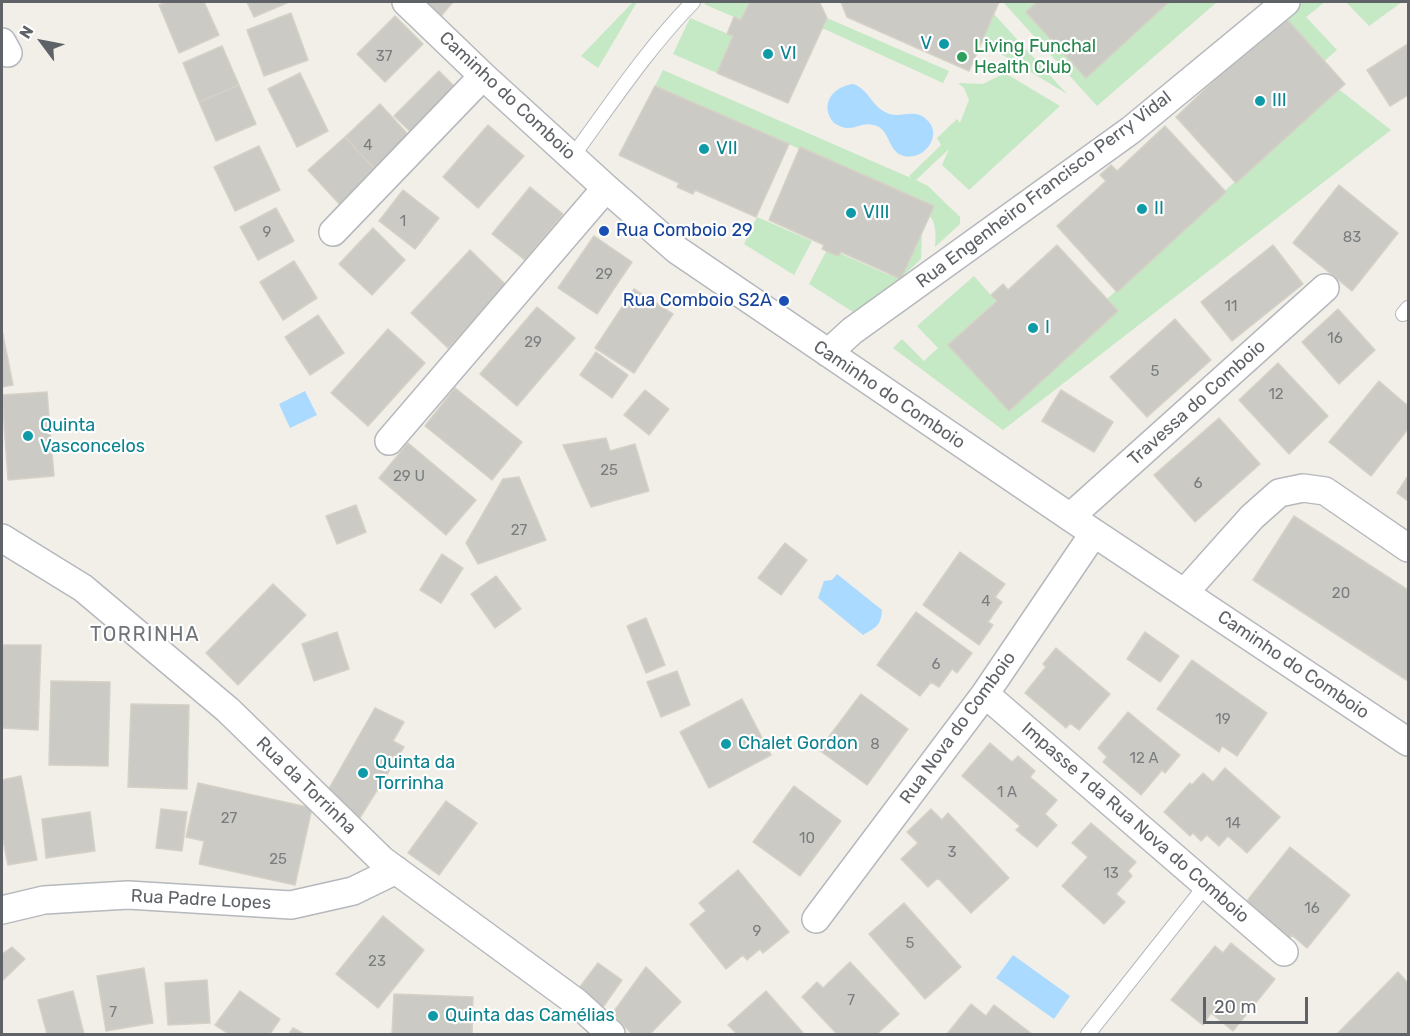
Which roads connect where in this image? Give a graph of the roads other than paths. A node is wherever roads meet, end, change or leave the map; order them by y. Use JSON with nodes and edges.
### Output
{"nodes":[{"id":1,"x":406,"y":2,"type":"edge"},
{"id":2,"x":693,"y":2,"type":"edge"},
{"id":3,"x":1286,"y":2,"type":"edge"},
{"id":4,"x":483,"y":76,"type":"junction"},
{"id":5,"x":572,"y":157,"type":"junction"},
{"id":6,"x":606,"y":188,"type":"junction"},
{"id":7,"x":333,"y":232,"type":"dead end"},
{"id":8,"x":1325,"y":288,"type":"dead end"},
{"id":9,"x":828,"y":353,"type":"junction"},
{"id":10,"x":389,"y":441,"type":"dead end"},
{"id":11,"x":1070,"y":517,"type":"junction"},
{"id":12,"x":1094,"y":533,"type":"junction"},
{"id":13,"x":2,"y":538,"type":"edge"},
{"id":14,"x":1408,"y":548,"type":"edge"},
{"id":15,"x":1185,"y":592,"type":"junction"},
{"id":16,"x":985,"y":694,"type":"junction"},
{"id":17,"x":1408,"y":742,"type":"edge"},
{"id":18,"x":396,"y":870,"type":"junction"},
{"id":19,"x":1206,"y":885,"type":"junction"},
{"id":20,"x":2,"y":910,"type":"edge"},
{"id":21,"x":816,"y":919,"type":"dead end"},
{"id":22,"x":1284,"y":952,"type":"dead end"},
{"id":23,"x":611,"y":1035,"type":"edge"},
{"id":24,"x":1088,"y":1035,"type":"edge"}],
"edges":[{"from":1,"to":4,"type":"street","name":"Caminho do Comboio"},
{"from":2,"to":5,"type":"lane"},
{"from":3,"to":9,"type":"street","name":"Rua Engenheiro Francisco Perry Vidal"},
{"from":4,"to":5,"type":"street","name":"Caminho do Comboio"},
{"from":4,"to":7,"type":"street"},
{"from":5,"to":6,"type":"street","name":"Caminho do Comboio"},
{"from":6,"to":9,"type":"street","name":"Caminho do Comboio"},
{"from":6,"to":10,"type":"street"},
{"from":8,"to":11,"type":"street","name":"Travessa do Comboio"},
{"from":9,"to":11,"type":"street","name":"Caminho do Comboio"},
{"from":11,"to":12,"type":"street","name":"Caminho do Comboio"},
{"from":12,"to":15,"type":"street","name":"Caminho do Comboio"},
{"from":12,"to":16,"type":"street","name":"Rua Nova do Comboio"},
{"from":13,"to":18,"type":"street","name":"Rua da Torrinha"},
{"from":14,"to":15,"type":"street"},
{"from":15,"to":17,"type":"street","name":"Caminho do Comboio"},
{"from":16,"to":19,"type":"street","name":"Impasse 1 da Rua Nova do Comboio"},
{"from":16,"to":21,"type":"street","name":"Rua Nova do Comboio"},
{"from":18,"to":20,"type":"street","name":"Rua Padre Lopes"},
{"from":18,"to":23,"type":"street","name":"Rua da Torrinha"},
{"from":19,"to":22,"type":"street","name":"Impasse 1 da Rua Nova do Comboio"},
{"from":19,"to":24,"type":"lane"}]}
